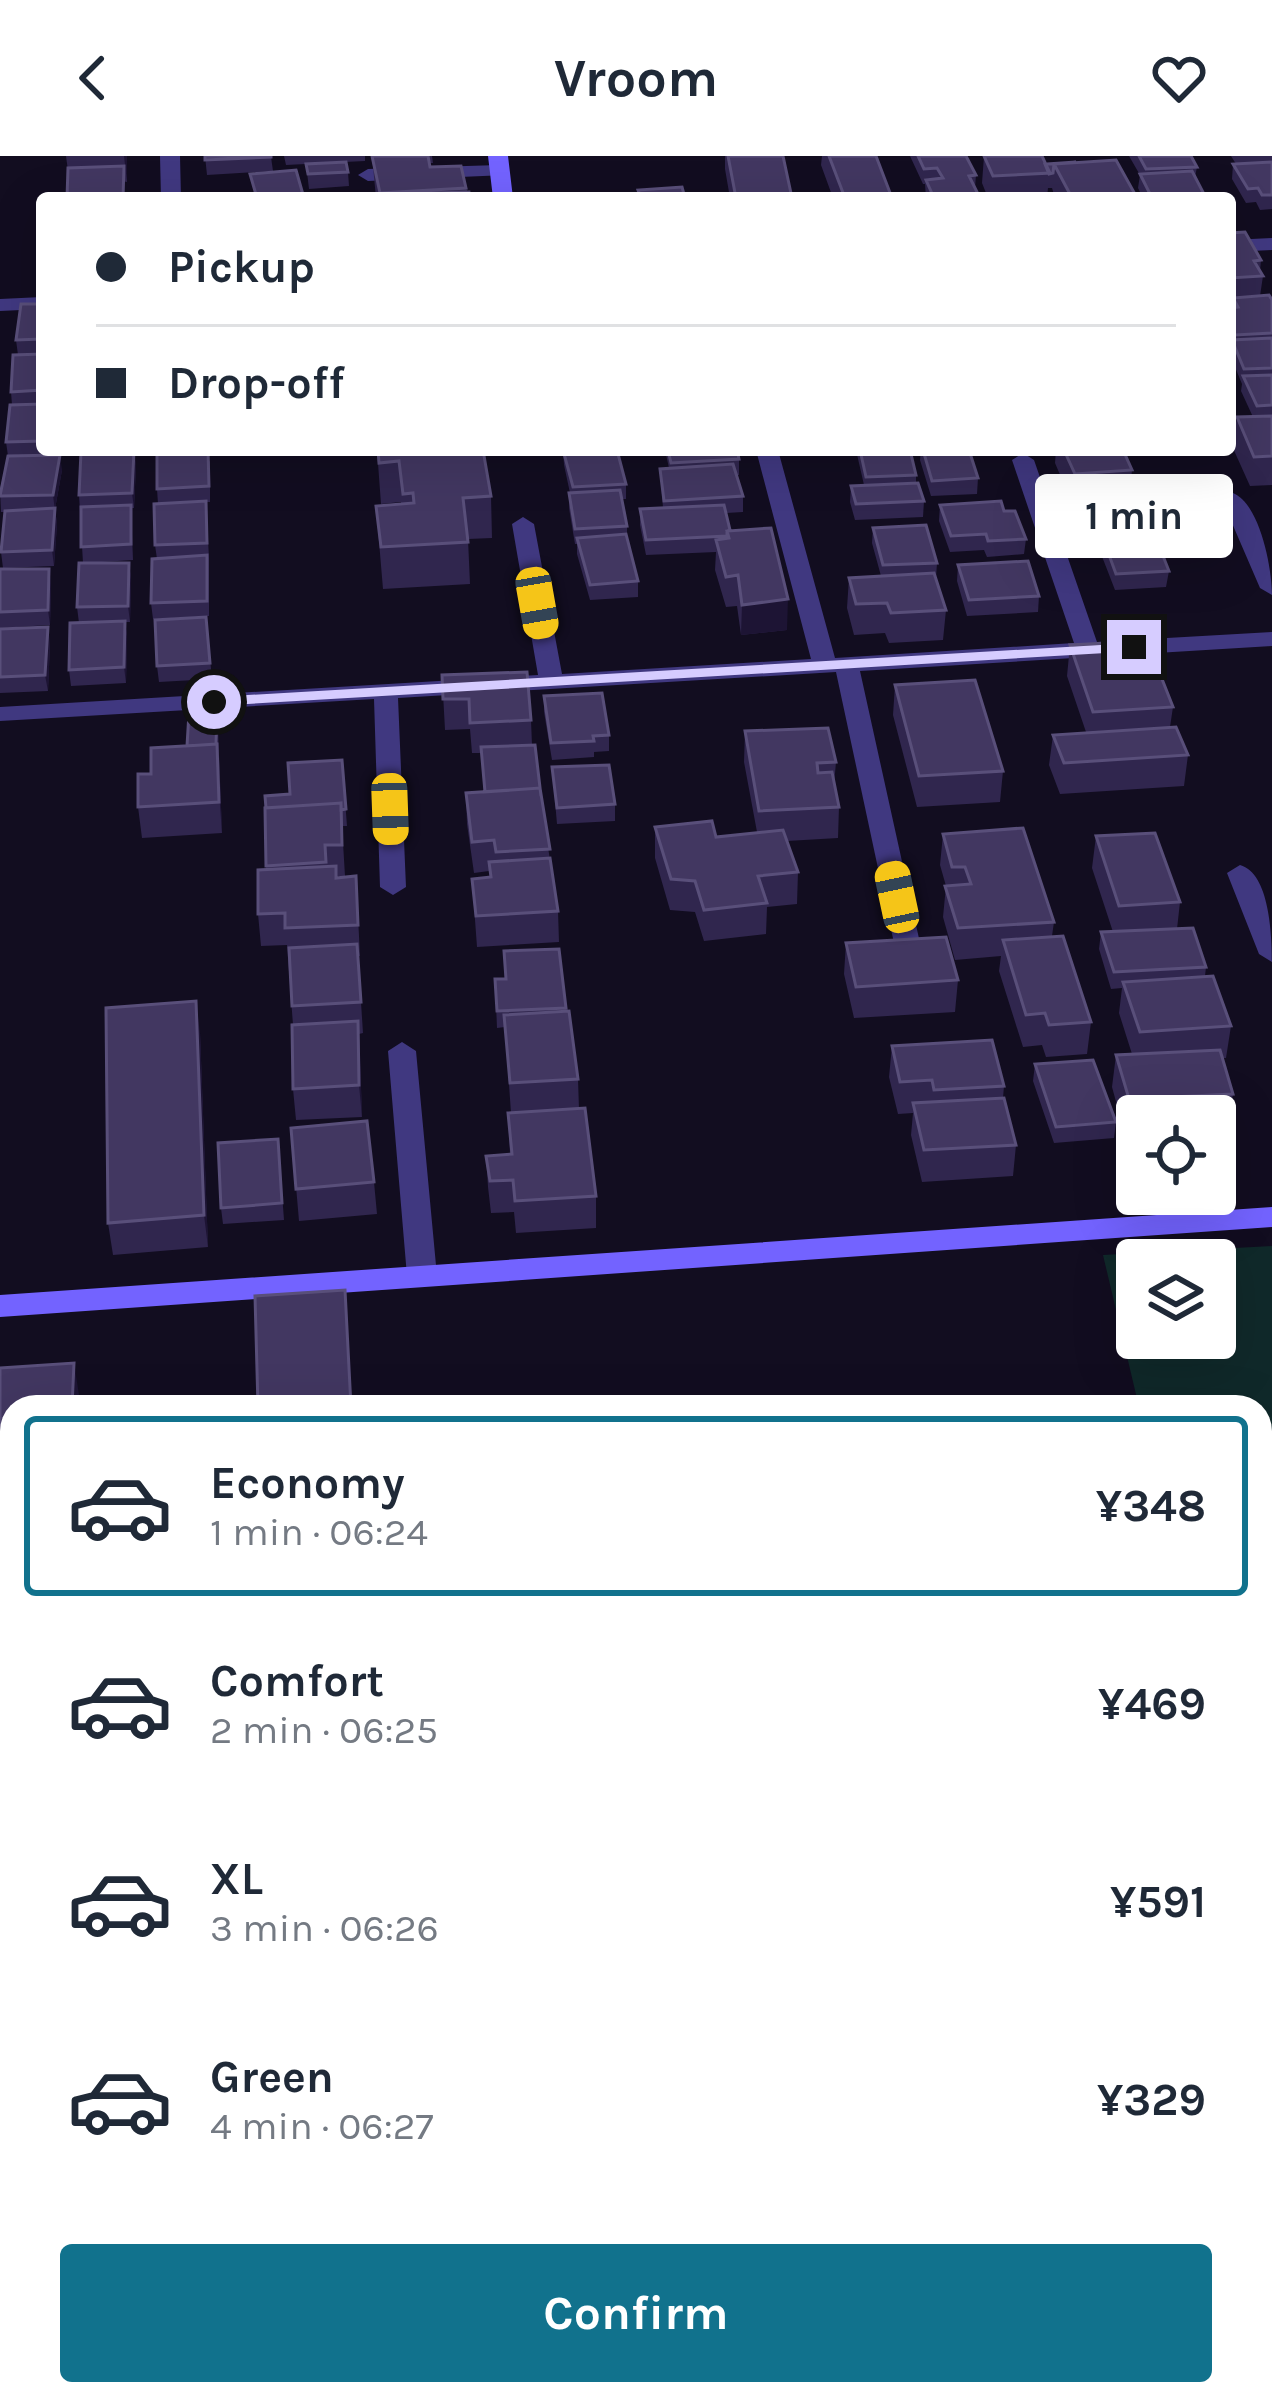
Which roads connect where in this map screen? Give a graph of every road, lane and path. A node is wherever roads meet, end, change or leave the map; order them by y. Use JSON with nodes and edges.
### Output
{"nodes":[{"id":1,"x":170,"y":156,"type":"edge"},
{"id":2,"x":498,"y":164,"type":"edge"},
{"id":3,"x":368,"y":176,"type":"edge"},
{"id":4,"x":171,"y":192,"type":"edge"},
{"id":5,"x":1272,"y":244,"type":"edge"},
{"id":6,"x":1236,"y":246,"type":"edge"},
{"id":7,"x":36,"y":303,"type":"edge"},
{"id":8,"x":0,"y":305,"type":"edge"},
{"id":9,"x":769,"y":456,"type":"edge"},
{"id":10,"x":1023,"y":460,"type":"dead end"},
{"id":11,"x":1233,"y":500,"type":"dead end"},
{"id":12,"x":523,"y":524,"type":"dead end"},
{"id":13,"x":1272,"y":588,"type":"edge"},
{"id":14,"x":1272,"y":639,"type":"edge"},
{"id":15,"x":1088,"y":650,"type":"junction"},
{"id":16,"x":836,"y":665,"type":"junction"},
{"id":17,"x":551,"y":682,"type":"junction"},
{"id":18,"x":386,"y":692,"type":"junction"},
{"id":19,"x":0,"y":714,"type":"edge"},
{"id":20,"x":1240,"y":873,"type":"dead end"},
{"id":21,"x":393,"y":887,"type":"dead end"},
{"id":22,"x":907,"y":943,"type":"edge"},
{"id":23,"x":1272,"y":954,"type":"edge"},
{"id":24,"x":402,"y":1051,"type":"dead end"},
{"id":25,"x":1272,"y":1217,"type":"edge"},
{"id":26,"x":422,"y":1276,"type":"junction"},
{"id":27,"x":0,"y":1306,"type":"edge"}],
"edges":[{"from":1,"to":4,"type":"street"},
{"from":2,"to":3,"type":"street"},
{"from":5,"to":6,"type":"street"},
{"from":7,"to":8,"type":"street"},
{"from":9,"to":16,"type":"street"},
{"from":10,"to":15,"type":"street"},
{"from":11,"to":13,"type":"street"},
{"from":12,"to":17,"type":"street"},
{"from":14,"to":15,"type":"street"},
{"from":15,"to":16,"type":"street"},
{"from":16,"to":17,"type":"street"},
{"from":16,"to":22,"type":"street"},
{"from":17,"to":18,"type":"street"},
{"from":18,"to":19,"type":"street"},
{"from":18,"to":21,"type":"street"},
{"from":20,"to":23,"type":"street"},
{"from":24,"to":26,"type":"street"},
{"from":25,"to":26,"type":"street"},
{"from":26,"to":27,"type":"street"}]}
